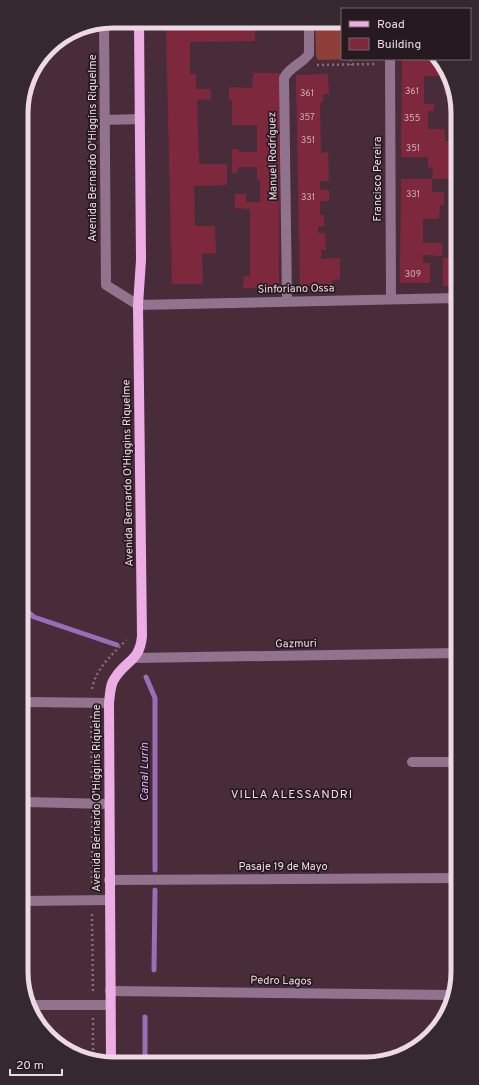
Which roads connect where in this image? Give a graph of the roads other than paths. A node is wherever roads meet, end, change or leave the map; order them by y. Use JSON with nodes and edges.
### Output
{"nodes":[{"id":1,"x":139,"y":28,"type":"edge"},
{"id":2,"x":309,"y":28,"type":"edge"},
{"id":3,"x":104,"y":29,"type":"edge"},
{"id":4,"x":390,"y":61,"type":"edge"},
{"id":5,"x":140,"y":119,"type":"junction"},
{"id":6,"x":105,"y":120,"type":"junction"},
{"id":7,"x":391,"y":298,"type":"junction"},
{"id":8,"x":451,"y":298,"type":"edge"},
{"id":9,"x":287,"y":301,"type":"junction"},
{"id":10,"x":138,"y":304,"type":"junction"},
{"id":11,"x":451,"y":653,"type":"edge"},
{"id":12,"x":135,"y":658,"type":"junction"},
{"id":13,"x":28,"y":702,"type":"edge"},
{"id":14,"x":108,"y":703,"type":"junction"},
{"id":15,"x":412,"y":762,"type":"dead end"},
{"id":16,"x":451,"y":762,"type":"edge"},
{"id":17,"x":28,"y":802,"type":"edge"},
{"id":18,"x":109,"y":804,"type":"junction"},
{"id":19,"x":451,"y":878,"type":"edge"},
{"id":20,"x":109,"y":880,"type":"junction"},
{"id":21,"x":109,"y":900,"type":"junction"},
{"id":22,"x":28,"y":901,"type":"edge"},
{"id":23,"x":110,"y":991,"type":"junction"},
{"id":24,"x":448,"y":995,"type":"edge"},
{"id":25,"x":34,"y":1005,"type":"edge"},
{"id":26,"x":110,"y":1005,"type":"junction"},
{"id":27,"x":111,"y":1057,"type":"edge"}],
"edges":[{"from":1,"to":5,"type":"main road","name":"Avenida Bernardo O'Higgins Riquelme"},
{"from":2,"to":9,"type":"street","name":"Manuel Rodríguez"},
{"from":3,"to":6,"type":"street","name":"Avenida Bernardo O'Higgins Riquelme"},
{"from":4,"to":7,"type":"street","name":"Francisco Pereira"},
{"from":5,"to":6,"type":"street"},
{"from":5,"to":10,"type":"main road","name":"Avenida Bernardo O'Higgins Riquelme"},
{"from":6,"to":10,"type":"street","name":"Avenida Bernardo O'Higgins Riquelme"},
{"from":7,"to":8,"type":"street","name":"Sinforiano Ossa"},
{"from":7,"to":9,"type":"street","name":"Sinforiano Ossa"},
{"from":9,"to":10,"type":"street","name":"Sinforiano Ossa"},
{"from":10,"to":12,"type":"main road","name":"Avenida Bernardo O'Higgins Riquelme"},
{"from":11,"to":12,"type":"street","name":"Gazmuri"},
{"from":12,"to":14,"type":"main road","name":"Avenida Bernardo O'Higgins Riquelme"},
{"from":13,"to":14,"type":"street"},
{"from":14,"to":18,"type":"main road","name":"Avenida Bernardo O'Higgins Riquelme"},
{"from":15,"to":16,"type":"street"},
{"from":17,"to":18,"type":"street"},
{"from":18,"to":20,"type":"main road","name":"Avenida Bernardo O'Higgins Riquelme"},
{"from":19,"to":20,"type":"street","name":"Pasaje 19 de Mayo"},
{"from":20,"to":21,"type":"main road","name":"Avenida Bernardo O'Higgins Riquelme"},
{"from":21,"to":22,"type":"street"},
{"from":21,"to":23,"type":"main road","name":"Avenida Bernardo O'Higgins Riquelme"},
{"from":23,"to":24,"type":"street","name":"Pedro Lagos"},
{"from":23,"to":26,"type":"main road","name":"Avenida Bernardo O'Higgins Riquelme"},
{"from":25,"to":26,"type":"street"},
{"from":26,"to":27,"type":"main road","name":"Avenida Bernardo O'Higgins Riquelme"}]}
